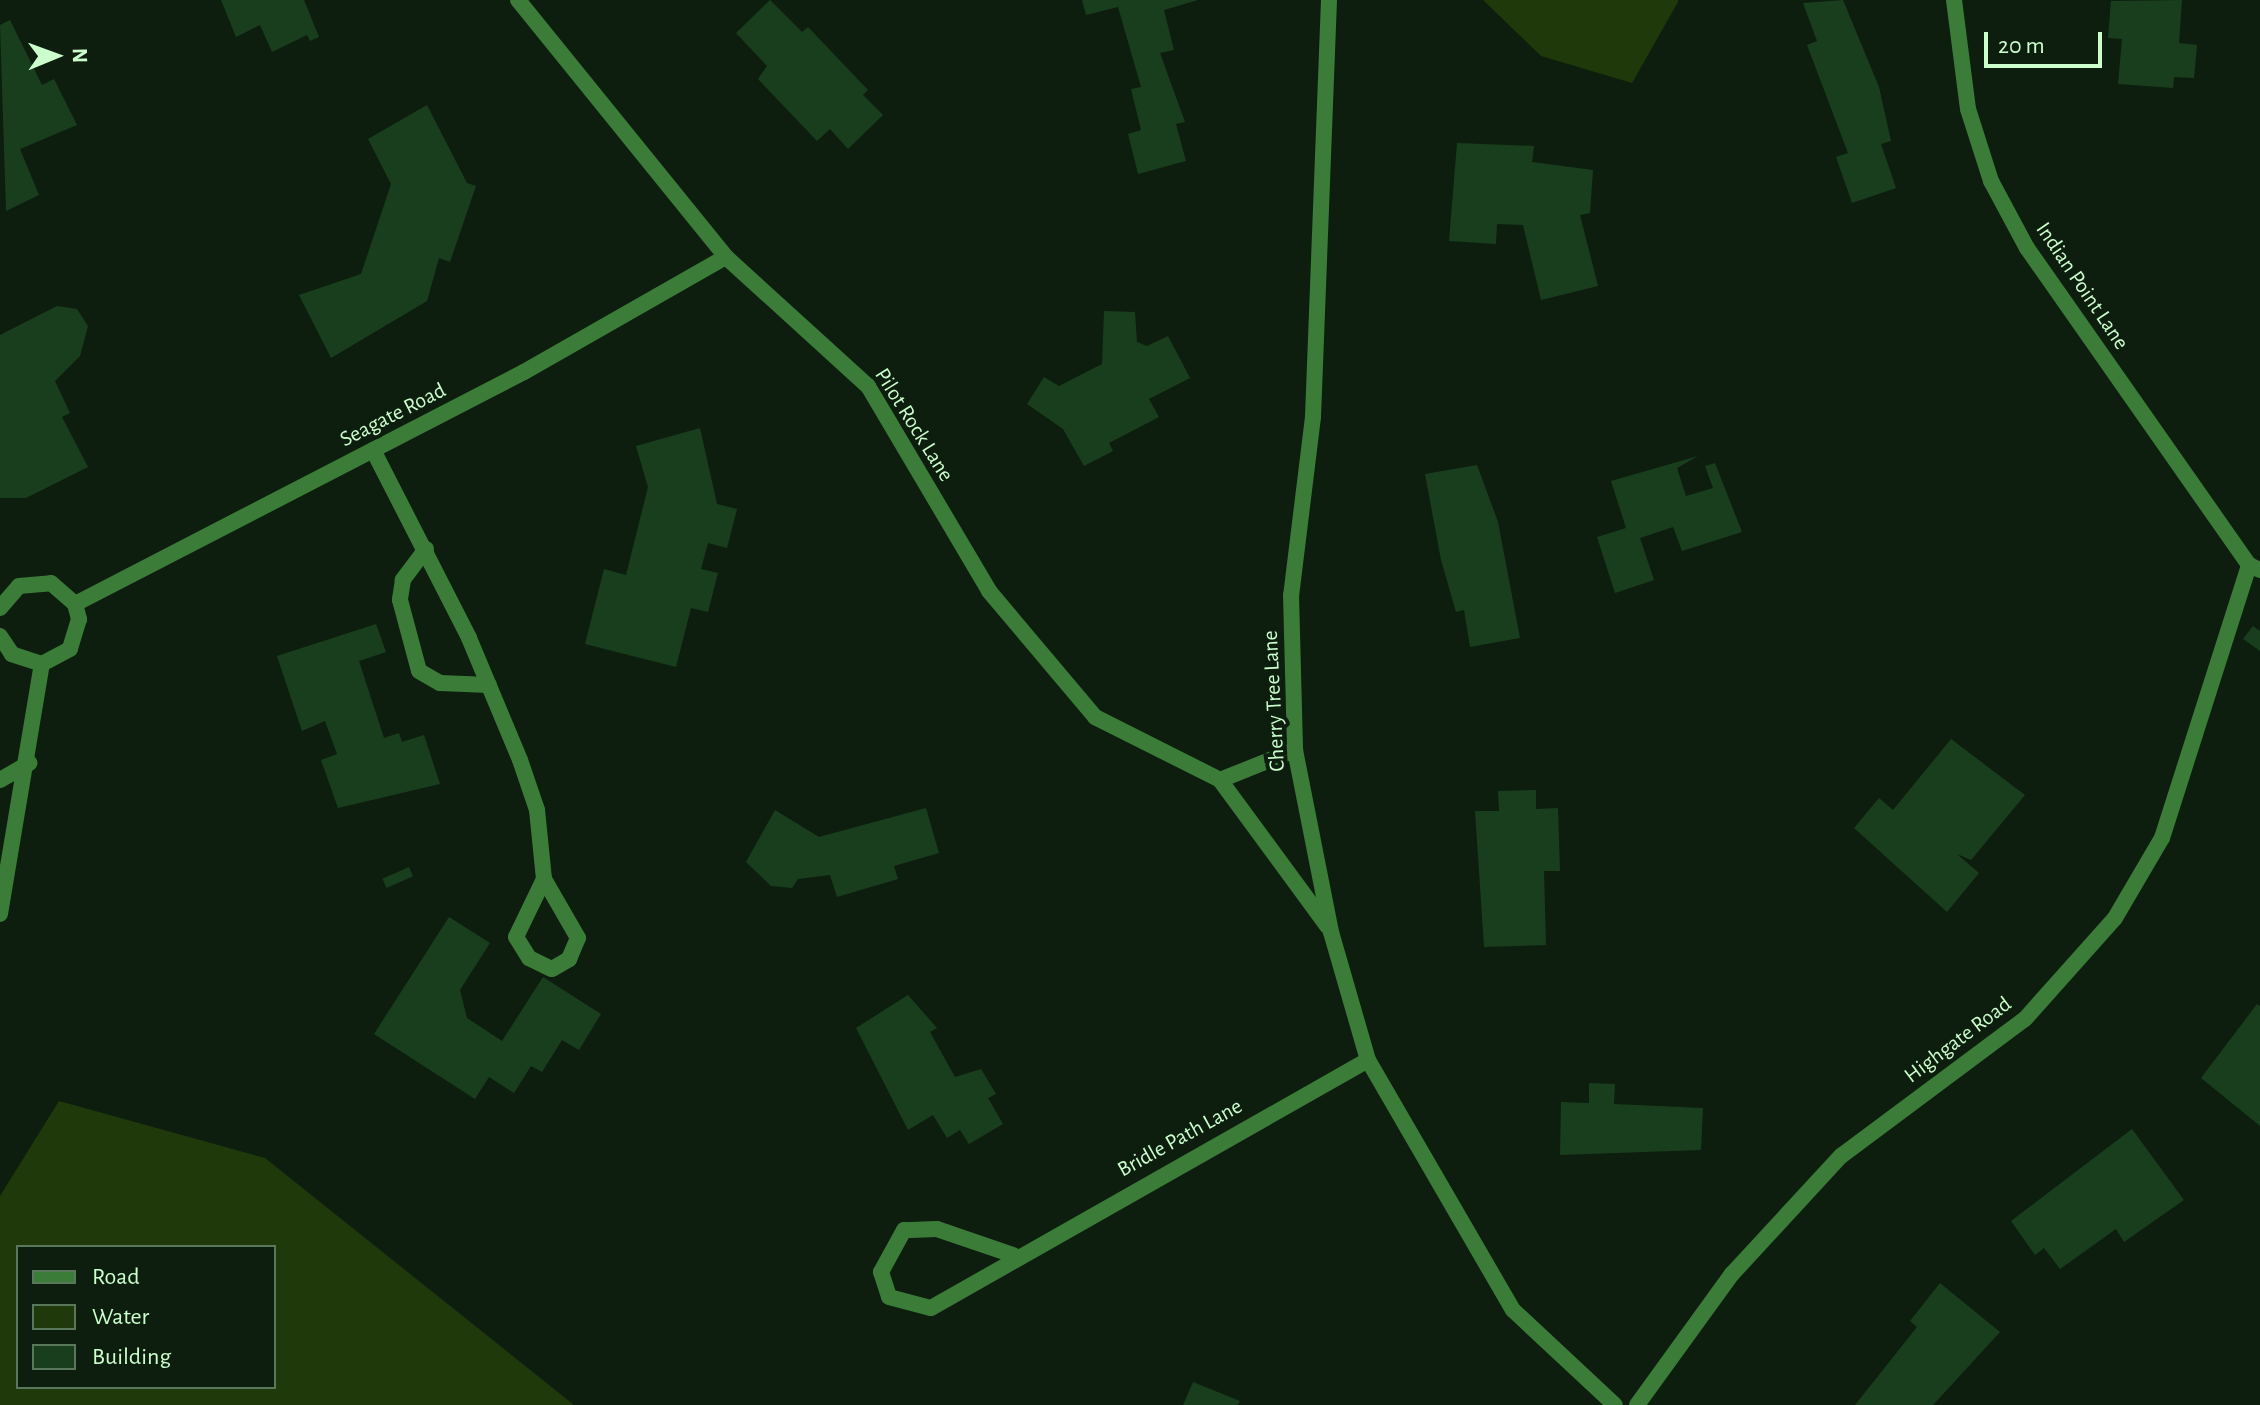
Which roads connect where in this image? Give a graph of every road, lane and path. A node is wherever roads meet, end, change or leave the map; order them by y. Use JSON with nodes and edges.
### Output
{"nodes":[{"id":1,"x":518,"y":0,"type":"edge"},
{"id":2,"x":1329,"y":0,"type":"edge"},
{"id":3,"x":1954,"y":0,"type":"edge"},
{"id":4,"x":726,"y":257,"type":"junction"},
{"id":5,"x":373,"y":450,"type":"junction"},
{"id":6,"x":426,"y":549,"type":"junction"},
{"id":7,"x":2254,"y":568,"type":"edge"},
{"id":8,"x":75,"y":604,"type":"junction"},
{"id":9,"x":0,"y":608,"type":"edge"},
{"id":10,"x":0,"y":636,"type":"edge"},
{"id":11,"x":42,"y":664,"type":"junction"},
{"id":12,"x":489,"y":685,"type":"junction"},
{"id":13,"x":1295,"y":750,"type":"junction"},
{"id":14,"x":30,"y":763,"type":"junction"},
{"id":15,"x":0,"y":780,"type":"edge"},
{"id":16,"x":1220,"y":780,"type":"junction"},
{"id":17,"x":544,"y":879,"type":"junction"},
{"id":18,"x":0,"y":914,"type":"edge"},
{"id":19,"x":1331,"y":932,"type":"junction"},
{"id":20,"x":1368,"y":1060,"type":"junction"},
{"id":21,"x":1013,"y":1255,"type":"junction"},
{"id":22,"x":1615,"y":1405,"type":"edge"},
{"id":23,"x":1637,"y":1405,"type":"edge"}],
"edges":[{"from":1,"to":4,"type":"street","name":"Pilot Rock Lane"},
{"from":2,"to":13,"type":"street","name":"Cherry Tree Lane"},
{"from":3,"to":7,"type":"street","name":"Indian Point Lane"},
{"from":4,"to":5,"type":"street","name":"Seagate Road"},
{"from":4,"to":16,"type":"street","name":"Pilot Rock Lane"},
{"from":5,"to":6,"type":"street"},
{"from":5,"to":8,"type":"street","name":"Seagate Road"},
{"from":6,"to":12,"type":"street"},
{"from":6,"to":12,"type":"street"},
{"from":7,"to":23,"type":"street","name":"Highgate Road"},
{"from":8,"to":9,"type":"street"},
{"from":8,"to":11,"type":"street"},
{"from":10,"to":11,"type":"street"},
{"from":11,"to":14,"type":"street"},
{"from":12,"to":17,"type":"street"},
{"from":13,"to":16,"type":"street"},
{"from":13,"to":19,"type":"street","name":"Cherry Tree Lane"},
{"from":14,"to":15,"type":"street"},
{"from":14,"to":18,"type":"street"},
{"from":16,"to":19,"type":"street","name":"Pilot Rock Lane"},
{"from":17,"to":17,"type":"street"},
{"from":19,"to":20,"type":"street","name":"Cherry Tree Lane"},
{"from":20,"to":21,"type":"street","name":"Bridle Path Lane"},
{"from":20,"to":22,"type":"street","name":"Cherry Tree Lane"},
{"from":21,"to":21,"type":"street","name":"Bridle Path Lane"}]}
